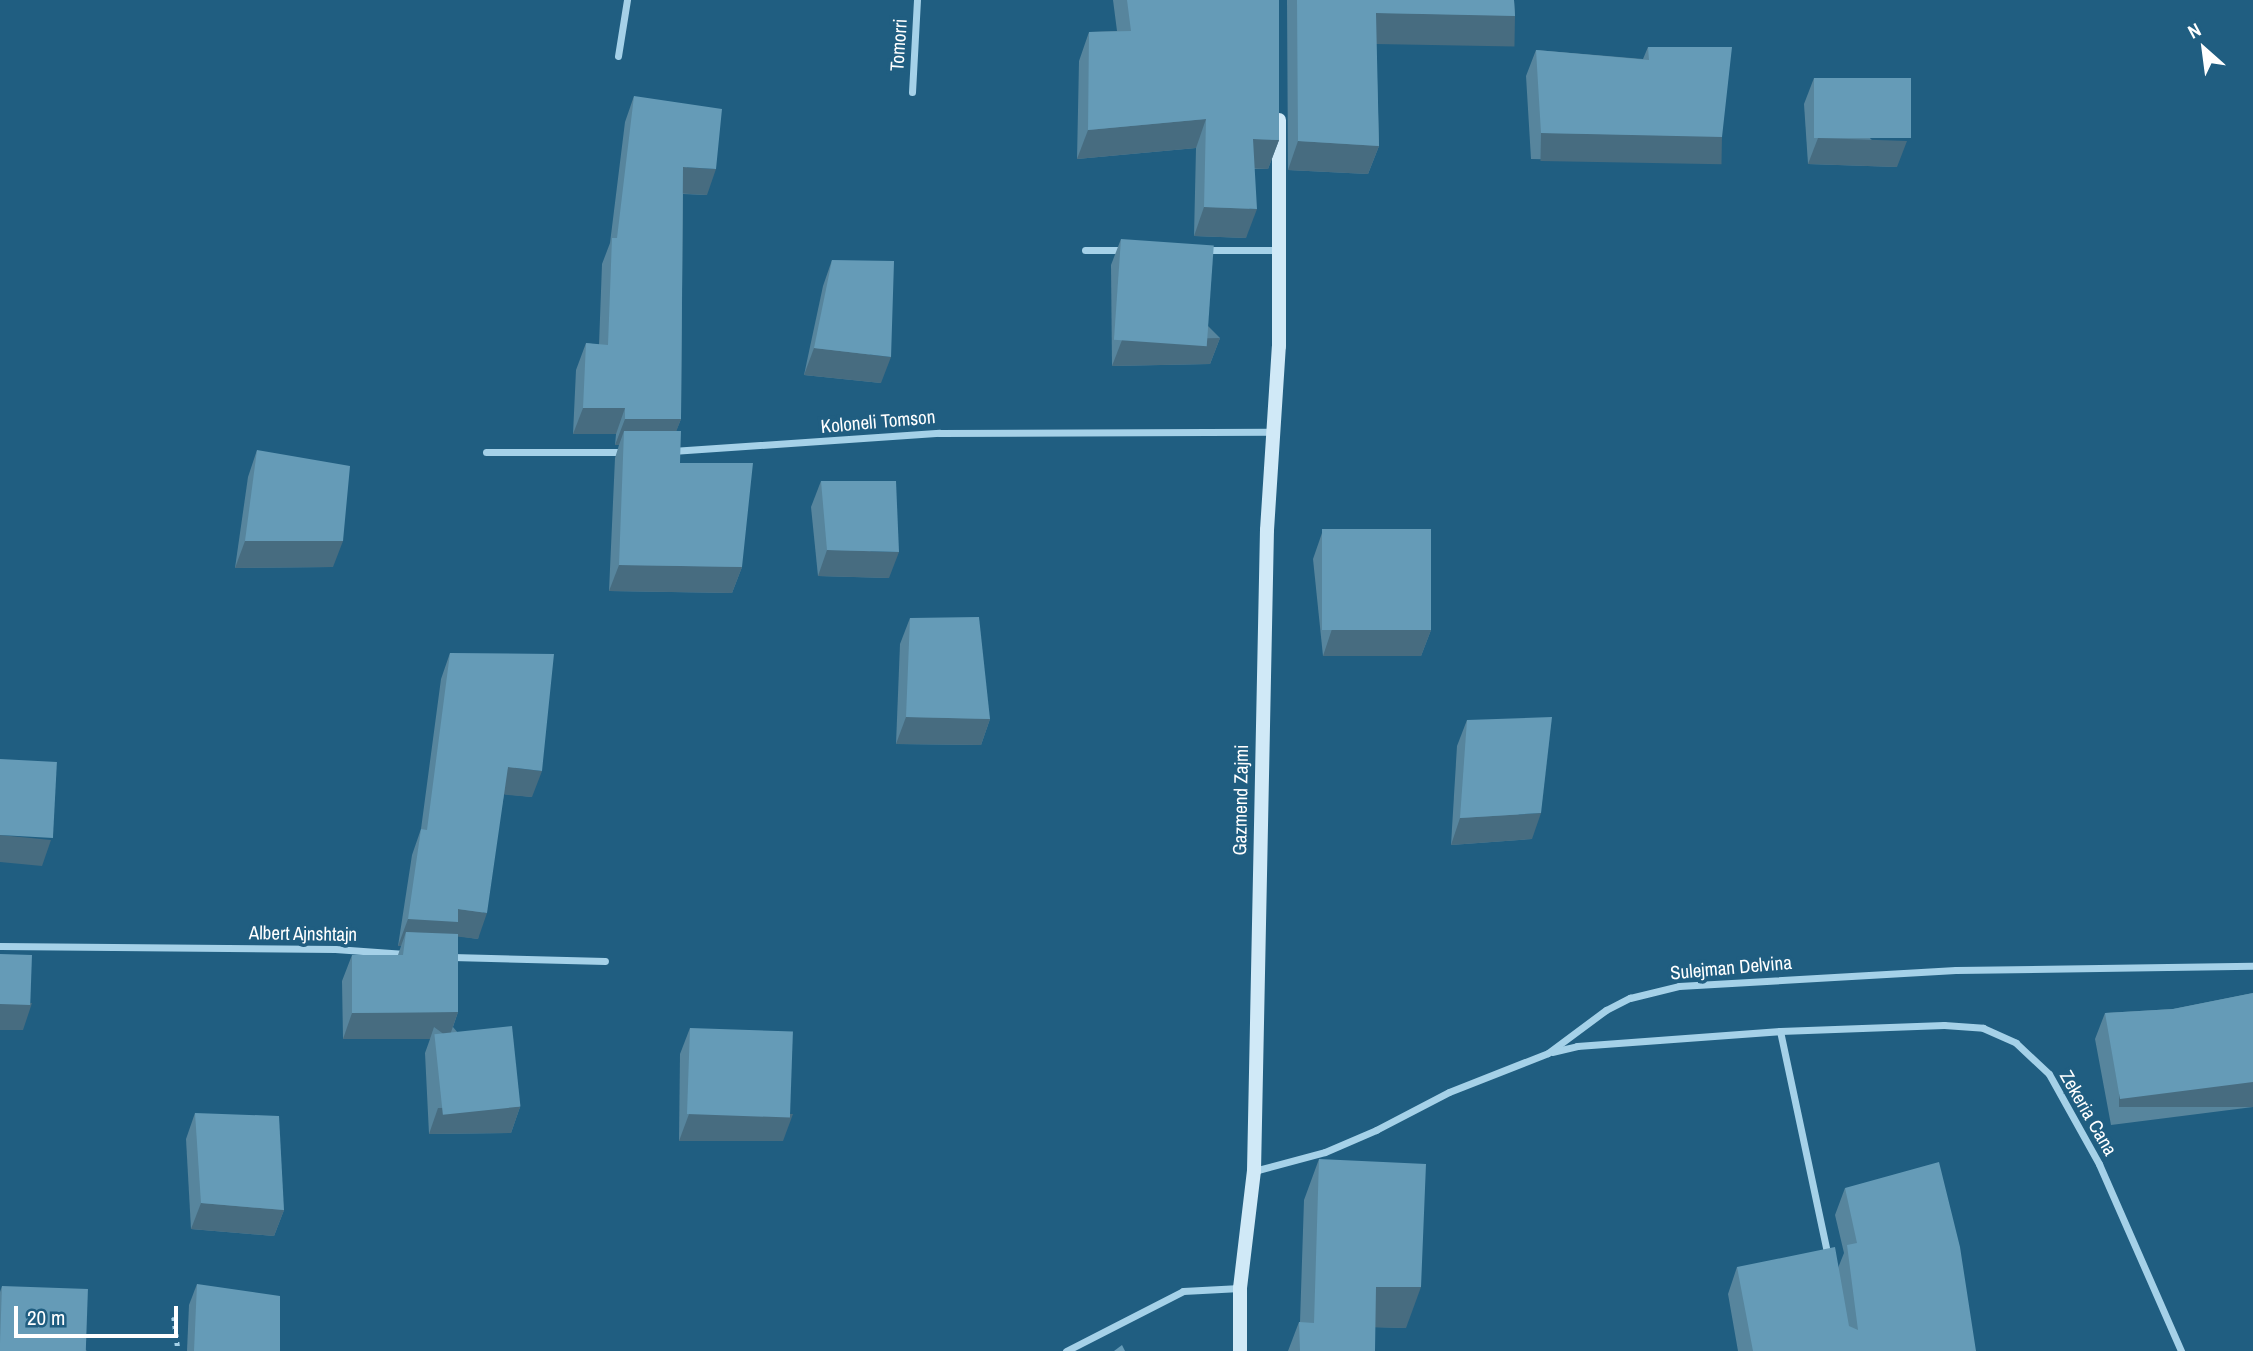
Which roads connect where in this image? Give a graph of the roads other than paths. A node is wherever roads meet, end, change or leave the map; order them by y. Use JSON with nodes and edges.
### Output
{"nodes":[{"id":1,"x":627,"y":0,"type":"edge"},
{"id":2,"x":918,"y":0,"type":"edge"},
{"id":3,"x":618,"y":56,"type":"dead end"},
{"id":4,"x":912,"y":92,"type":"dead end"},
{"id":5,"x":1278,"y":101,"type":"edge"},
{"id":6,"x":1085,"y":250,"type":"dead end"},
{"id":7,"x":1141,"y":250,"type":"edge"},
{"id":8,"x":1197,"y":250,"type":"edge"},
{"id":9,"x":1281,"y":250,"type":"junction"},
{"id":10,"x":1273,"y":432,"type":"junction"},
{"id":11,"x":486,"y":452,"type":"dead end"},
{"id":12,"x":636,"y":452,"type":"edge"},
{"id":13,"x":664,"y":452,"type":"edge"},
{"id":14,"x":0,"y":946,"type":"edge"},
{"id":15,"x":410,"y":954,"type":"edge"},
{"id":16,"x":435,"y":956,"type":"edge"},
{"id":17,"x":606,"y":961,"type":"dead end"},
{"id":18,"x":2253,"y":966,"type":"edge"},
{"id":19,"x":1780,"y":1031,"type":"junction"},
{"id":20,"x":1548,"y":1053,"type":"junction"},
{"id":21,"x":1254,"y":1171,"type":"junction"},
{"id":22,"x":1829,"y":1263,"type":"edge"},
{"id":23,"x":1241,"y":1288,"type":"junction"},
{"id":24,"x":1066,"y":1351,"type":"edge"},
{"id":25,"x":1240,"y":1351,"type":"edge"},
{"id":26,"x":2181,"y":1351,"type":"edge"}],
"edges":[{"from":1,"to":3,"type":"street"},
{"from":2,"to":4,"type":"street","name":"Tomorri"},
{"from":5,"to":9,"type":"street","name":"Gazmend Zajmi"},
{"from":6,"to":7,"type":"street"},
{"from":8,"to":9,"type":"street"},
{"from":9,"to":10,"type":"street","name":"Gazmend Zajmi"},
{"from":10,"to":13,"type":"street","name":"Koloneli Tomson"},
{"from":10,"to":21,"type":"street","name":"Gazmend Zajmi"},
{"from":11,"to":12,"type":"street"},
{"from":14,"to":15,"type":"street","name":"Albert Ajnshtajn"},
{"from":16,"to":17,"type":"street"},
{"from":18,"to":20,"type":"street","name":"Sulejman Delvina"},
{"from":19,"to":20,"type":"street","name":"Zekeria Cana"},
{"from":19,"to":22,"type":"street"},
{"from":19,"to":26,"type":"street","name":"Zekeria Cana"},
{"from":20,"to":21,"type":"street","name":"Sulejman Delvina"},
{"from":21,"to":23,"type":"street","name":"Gazmend Zajmi"},
{"from":23,"to":24,"type":"street"},
{"from":23,"to":25,"type":"street","name":"Gazmend Zajmi"}]}
